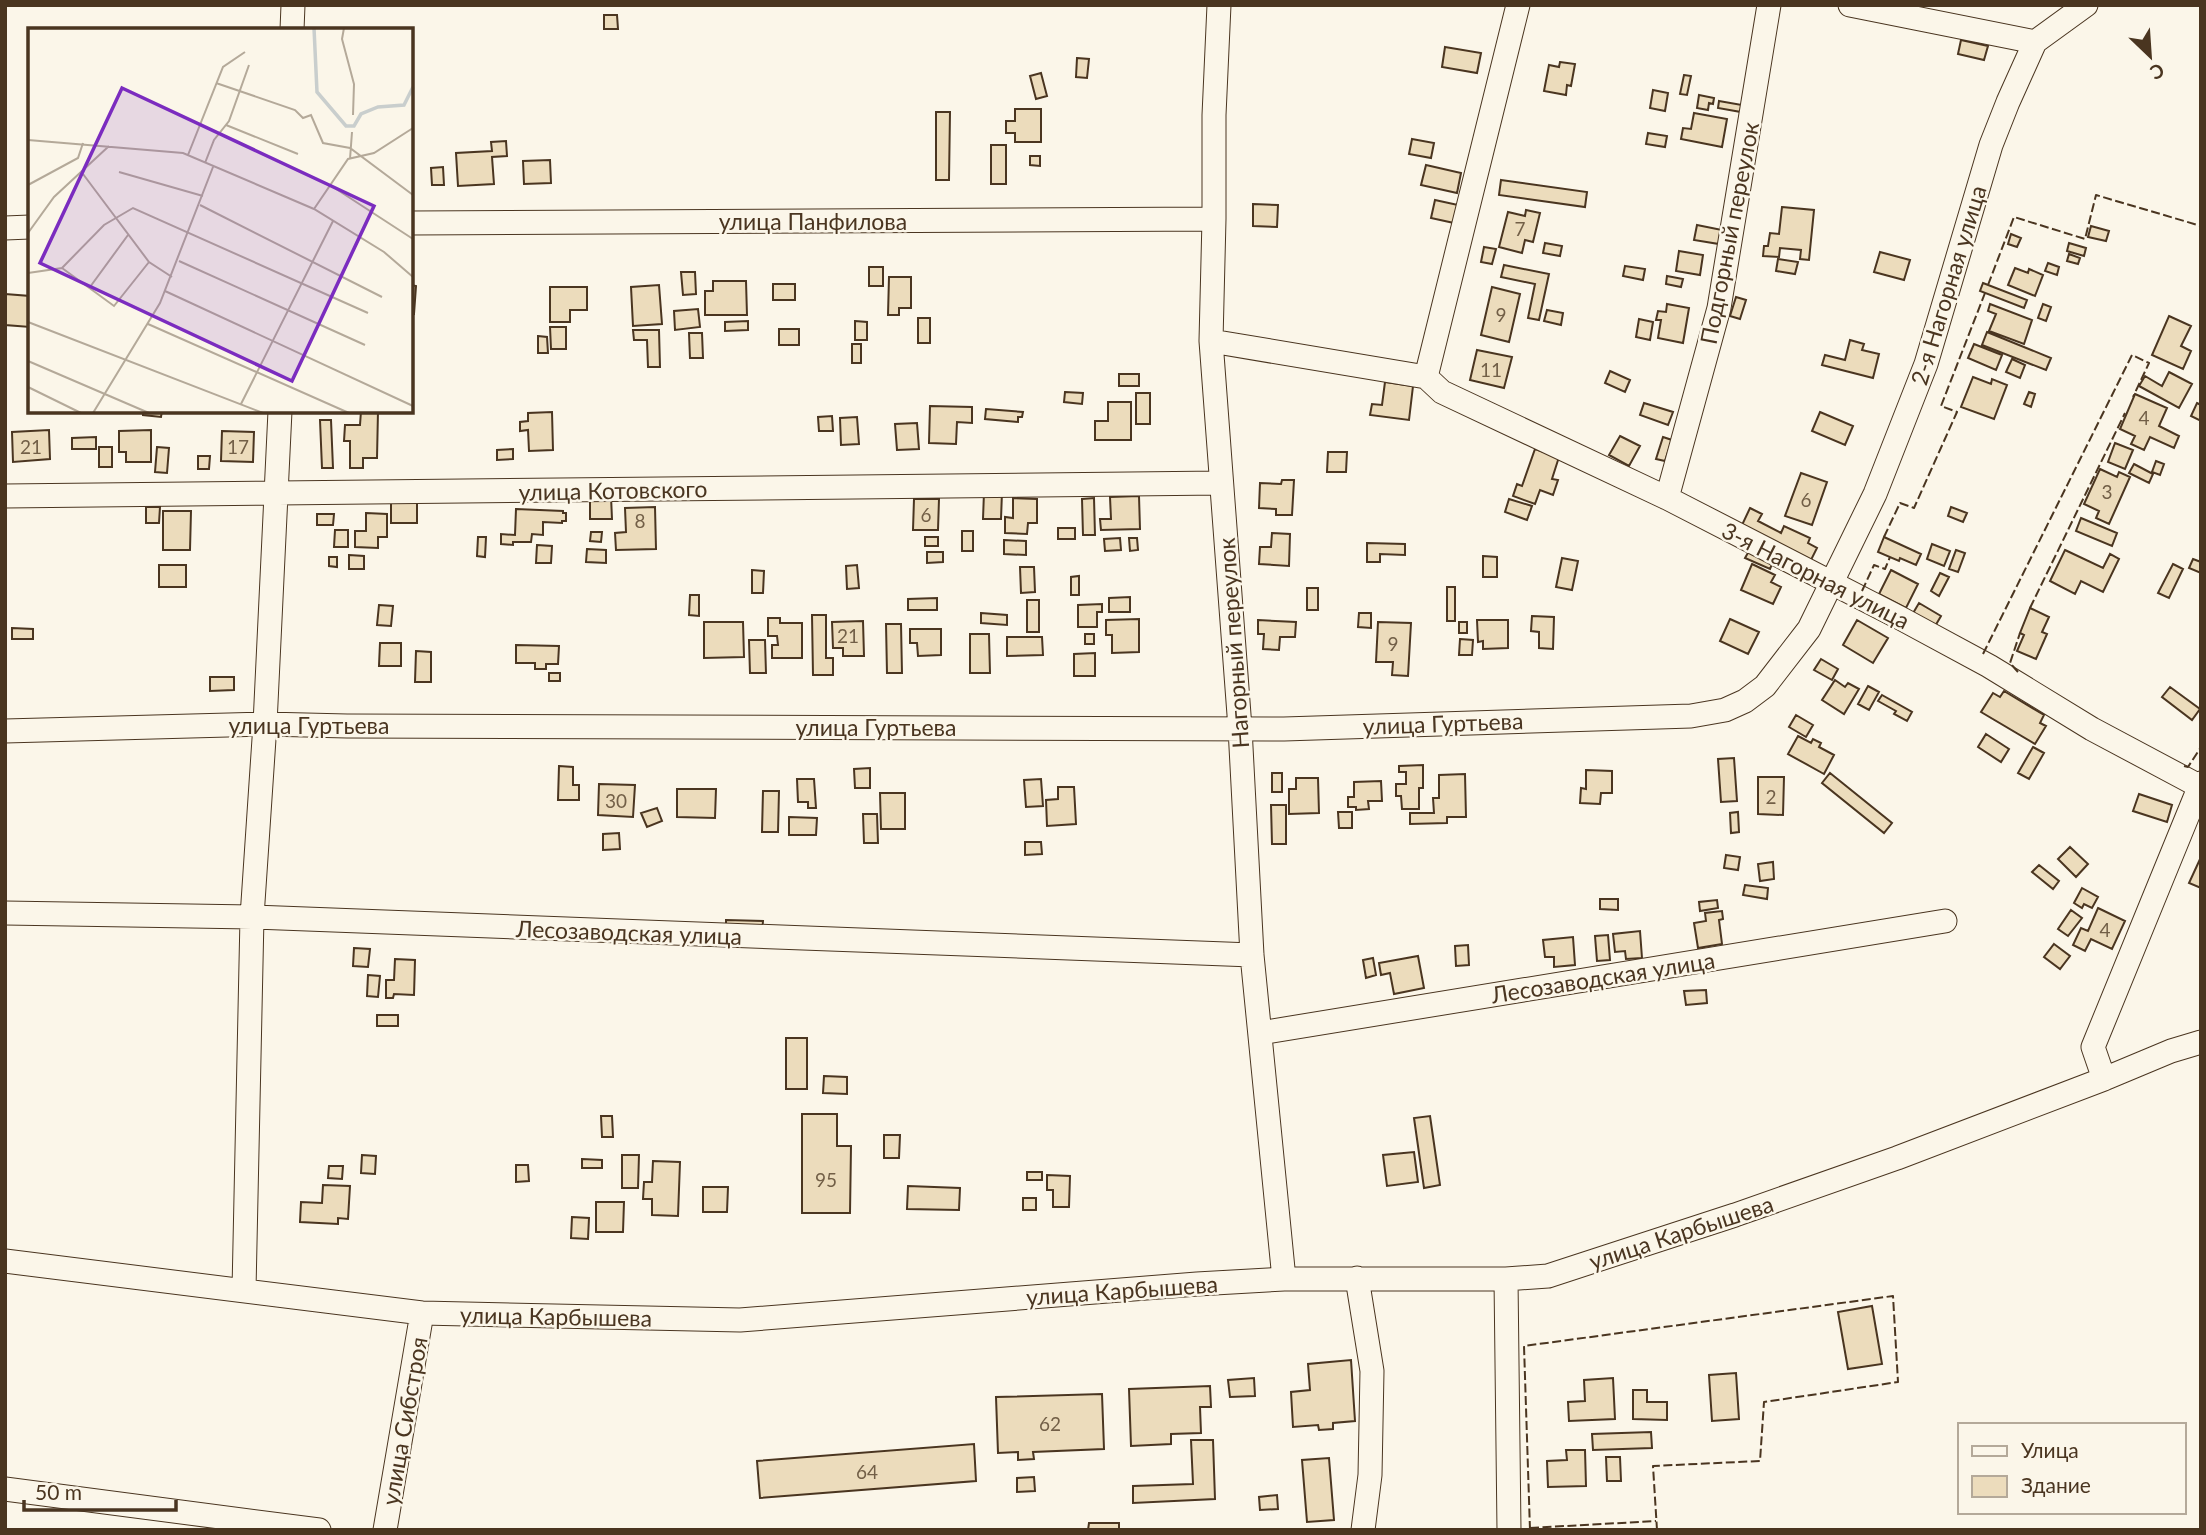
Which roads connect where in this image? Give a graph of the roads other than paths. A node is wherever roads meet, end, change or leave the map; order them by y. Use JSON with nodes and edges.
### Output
{"nodes":[{"id":1,"x":293,"y":5,"type":"edge"},
{"id":2,"x":1219,"y":5,"type":"edge"},
{"id":3,"x":1518,"y":5,"type":"edge"},
{"id":4,"x":1769,"y":5,"type":"edge"},
{"id":5,"x":1850,"y":5,"type":"edge"},
{"id":6,"x":2086,"y":5,"type":"edge"},
{"id":7,"x":292,"y":28,"type":"edge"},
{"id":8,"x":2035,"y":42,"type":"junction"},
{"id":9,"x":1214,"y":219,"type":"junction"},
{"id":10,"x":413,"y":223,"type":"edge"},
{"id":11,"x":28,"y":227,"type":"edge"},
{"id":12,"x":5,"y":228,"type":"edge"},
{"id":13,"x":1211,"y":341,"type":"junction"},
{"id":14,"x":1426,"y":377,"type":"junction"},
{"id":15,"x":280,"y":413,"type":"edge"},
{"id":16,"x":1220,"y":483,"type":"junction"},
{"id":17,"x":276,"y":494,"type":"junction"},
{"id":18,"x":5,"y":496,"type":"edge"},
{"id":19,"x":1667,"y":498,"type":"junction"},
{"id":20,"x":1832,"y":583,"type":"junction"},
{"id":21,"x":1745,"y":701,"type":"joint"},
{"id":22,"x":265,"y":724,"type":"junction"},
{"id":23,"x":1240,"y":728,"type":"junction"},
{"id":24,"x":5,"y":731,"type":"edge"},
{"id":25,"x":2200,"y":784,"type":"edge"},
{"id":26,"x":5,"y":913,"type":"edge"},
{"id":27,"x":252,"y":917,"type":"junction"},
{"id":28,"x":1945,"y":921,"type":"dead end"},
{"id":29,"x":1252,"y":955,"type":"junction"},
{"id":30,"x":1260,"y":1033,"type":"junction"},
{"id":31,"x":2201,"y":1042,"type":"edge"},
{"id":32,"x":2104,"y":1079,"type":"junction"},
{"id":33,"x":5,"y":1261,"type":"edge"},
{"id":34,"x":1357,"y":1278,"type":"junction"},
{"id":35,"x":1284,"y":1279,"type":"junction"},
{"id":36,"x":1506,"y":1279,"type":"junction"},
{"id":37,"x":244,"y":1290,"type":"junction"},
{"id":38,"x":422,"y":1312,"type":"junction"},
{"id":39,"x":5,"y":1489,"type":"edge"},
{"id":40,"x":319,"y":1530,"type":"edge"},
{"id":41,"x":385,"y":1530,"type":"edge"},
{"id":42,"x":1363,"y":1530,"type":"edge"},
{"id":43,"x":1509,"y":1530,"type":"edge"}],
"edges":[{"from":1,"to":7,"type":"street"},
{"from":2,"to":9,"type":"street","name":"Нагорный переулок"},
{"from":3,"to":14,"type":"street"},
{"from":4,"to":19,"type":"street","name":"Подгорный переулок"},
{"from":5,"to":8,"type":"street"},
{"from":6,"to":8,"type":"street"},
{"from":8,"to":20,"type":"street","name":"2-я Нагорная улица"},
{"from":9,"to":10,"type":"street","name":"улица Панфилова"},
{"from":9,"to":13,"type":"street","name":"Нагорный переулок"},
{"from":11,"to":12,"type":"street"},
{"from":13,"to":14,"type":"street","name":"3-я Нагорная улица"},
{"from":13,"to":16,"type":"street","name":"Нагорный переулок"},
{"from":14,"to":19,"type":"street","name":"3-я Нагорная улица"},
{"from":15,"to":17,"type":"street"},
{"from":16,"to":17,"type":"street","name":"улица Котовского"},
{"from":16,"to":23,"type":"street","name":"Нагорный переулок"},
{"from":17,"to":18,"type":"street","name":"улица Котовского"},
{"from":17,"to":22,"type":"street"},
{"from":19,"to":20,"type":"street","name":"3-я Нагорная улица"},
{"from":20,"to":21,"type":"street","name":"2-я Нагорная улица"},
{"from":20,"to":25,"type":"street","name":"3-я Нагорная улица"},
{"from":21,"to":23,"type":"street","name":"улица Гуртьева"},
{"from":22,"to":23,"type":"street","name":"улица Гуртьева"},
{"from":22,"to":24,"type":"street","name":"улица Гуртьева"},
{"from":22,"to":27,"type":"street"},
{"from":23,"to":29,"type":"street","name":"Нагорный переулок"},
{"from":25,"to":32,"type":"street"},
{"from":26,"to":27,"type":"street","name":"Лесозаводская улица"},
{"from":27,"to":29,"type":"street","name":"Лесозаводская улица"},
{"from":27,"to":37,"type":"street"},
{"from":28,"to":30,"type":"street","name":"Лесозаводская улица"},
{"from":29,"to":30,"type":"street","name":"Нагорный переулок"},
{"from":30,"to":35,"type":"street","name":"Нагорный переулок"},
{"from":31,"to":32,"type":"street","name":"улица Карбышева"},
{"from":32,"to":36,"type":"street","name":"улица Карбышева"},
{"from":33,"to":37,"type":"street","name":"улица Карбышева"},
{"from":34,"to":35,"type":"street","name":"улица Карбышева"},
{"from":34,"to":36,"type":"street","name":"улица Карбышева"},
{"from":34,"to":42,"type":"street"},
{"from":35,"to":38,"type":"street","name":"улица Карбышева"},
{"from":36,"to":43,"type":"street"},
{"from":37,"to":38,"type":"street","name":"улица Карбышева"},
{"from":38,"to":41,"type":"street","name":"улица Сибстроя"},
{"from":39,"to":40,"type":"street"}]}
